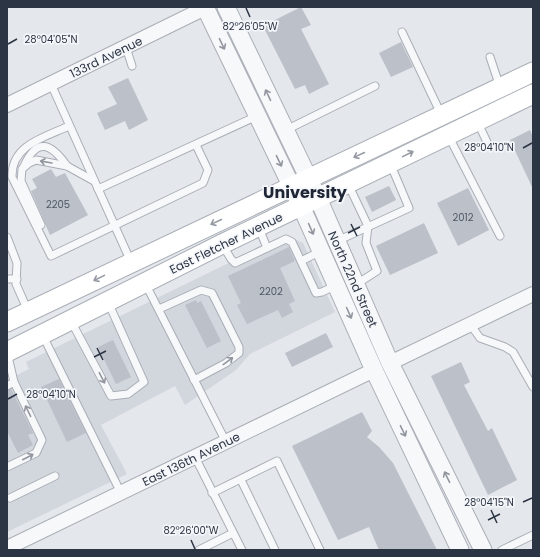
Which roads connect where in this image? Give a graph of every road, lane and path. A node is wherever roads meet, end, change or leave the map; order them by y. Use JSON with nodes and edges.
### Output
{"nodes":[{"id":1,"x":226,"y":7,"type":"edge"},
{"id":2,"x":205,"y":8,"type":"edge"},
{"id":3,"x":402,"y":32,"type":"dead end"},
{"id":4,"x":126,"y":47,"type":"junction"},
{"id":5,"x":490,"y":58,"type":"dead end"},
{"id":6,"x":132,"y":66,"type":"dead end"},
{"id":7,"x":533,"y":72,"type":"edge"},
{"id":8,"x":51,"y":84,"type":"junction"},
{"id":9,"x":375,"y":86,"type":"dead end"},
{"id":10,"x":500,"y":88,"type":"junction"},
{"id":11,"x":533,"y":94,"type":"edge"},
{"id":12,"x":7,"y":105,"type":"edge"},
{"id":13,"x":257,"y":116,"type":"junction"},
{"id":14,"x":442,"y":116,"type":"junction"},
{"id":15,"x":477,"y":121,"type":"junction"},
{"id":16,"x":69,"y":126,"type":"junction"},
{"id":17,"x":284,"y":130,"type":"junction"},
{"id":18,"x":448,"y":135,"type":"junction"},
{"id":19,"x":487,"y":142,"type":"dead end"},
{"id":20,"x":196,"y":145,"type":"junction"},
{"id":21,"x":390,"y":163,"type":"junction"},
{"id":22,"x":67,"y":166,"type":"junction"},
{"id":23,"x":22,"y":169,"type":"junction"},
{"id":24,"x":95,"y":182,"type":"junction"},
{"id":25,"x":348,"y":183,"type":"junction"},
{"id":26,"x":300,"y":184,"type":"junction"},
{"id":27,"x":98,"y":189,"type":"junction"},
{"id":28,"x":310,"y":202,"type":"junction"},
{"id":29,"x":114,"y":225,"type":"junction"},
{"id":30,"x":368,"y":226,"type":"junction"},
{"id":31,"x":258,"y":227,"type":"junction"},
{"id":32,"x":500,"y":236,"type":"dead end"},
{"id":33,"x":7,"y":237,"type":"edge"},
{"id":34,"x":42,"y":239,"type":"junction"},
{"id":35,"x":336,"y":241,"type":"junction"},
{"id":36,"x":222,"y":244,"type":"junction"},
{"id":37,"x":267,"y":248,"type":"junction"},
{"id":38,"x":321,"y":251,"type":"junction"},
{"id":39,"x":301,"y":261,"type":"junction"},
{"id":40,"x":131,"y":262,"type":"junction"},
{"id":41,"x":7,"y":279,"type":"edge"},
{"id":42,"x":17,"y":279,"type":"junction"},
{"id":43,"x":145,"y":282,"type":"junction"},
{"id":44,"x":336,"y":285,"type":"junction"},
{"id":45,"x":355,"y":285,"type":"junction"},
{"id":46,"x":533,"y":294,"type":"edge"},
{"id":47,"x":108,"y":301,"type":"junction"},
{"id":48,"x":159,"y":309,"type":"junction"},
{"id":49,"x":28,"y":311,"type":"junction"},
{"id":50,"x":70,"y":320,"type":"junction"},
{"id":51,"x":7,"y":322,"type":"edge"},
{"id":52,"x":470,"y":324,"type":"junction"},
{"id":53,"x":42,"y":334,"type":"junction"},
{"id":54,"x":7,"y":351,"type":"edge"},
{"id":55,"x":390,"y":362,"type":"junction"},
{"id":56,"x":374,"y":370,"type":"junction"},
{"id":57,"x":194,"y":380,"type":"junction"},
{"id":58,"x":14,"y":382,"type":"junction"},
{"id":59,"x":7,"y":386,"type":"edge"},
{"id":60,"x":533,"y":387,"type":"edge"},
{"id":61,"x":226,"y":442,"type":"junction"},
{"id":62,"x":195,"y":457,"type":"junction"},
{"id":63,"x":7,"y":468,"type":"edge"},
{"id":64,"x":55,"y":476,"type":"dead end"},
{"id":65,"x":241,"y":480,"type":"junction"},
{"id":66,"x":121,"y":493,"type":"junction"},
{"id":67,"x":212,"y":493,"type":"junction"},
{"id":68,"x":8,"y":497,"type":"edge"},
{"id":69,"x":233,"y":533,"type":"junction"},
{"id":70,"x":533,"y":535,"type":"edge"},
{"id":71,"x":7,"y":548,"type":"edge"},
{"id":72,"x":199,"y":550,"type":"edge"},
{"id":73,"x":242,"y":550,"type":"edge"},
{"id":74,"x":274,"y":550,"type":"edge"},
{"id":75,"x":320,"y":550,"type":"edge"},
{"id":76,"x":460,"y":550,"type":"edge"},
{"id":77,"x":483,"y":550,"type":"edge"},
{"id":78,"x":502,"y":550,"type":"edge"}],
"edges":[{"from":17,"to":1,"type":"street","name":"North 22nd Street","one_way":true},
{"from":2,"to":4,"type":"street","name":"133rd Avenue"},
{"from":2,"to":13,"type":"street","name":"North 22nd Street","one_way":true},
{"from":3,"to":14,"type":"lane"},
{"from":4,"to":6,"type":"lane"},
{"from":4,"to":8,"type":"street","name":"133rd Avenue"},
{"from":5,"to":10,"type":"lane"},
{"from":7,"to":10,"type":"main road","name":"East Fletcher Avenue"},
{"from":8,"to":12,"type":"street","name":"133rd Avenue"},
{"from":8,"to":16,"type":"lane"},
{"from":9,"to":17,"type":"lane"},
{"from":10,"to":14,"type":"main road","name":"East Fletcher Avenue"},
{"from":11,"to":15,"type":"main road","name":"East Fletcher Avenue"},
{"from":13,"to":20,"type":"lane"},
{"from":13,"to":26,"type":"street","name":"North 22nd Street","one_way":true},
{"from":14,"to":26,"type":"main road","name":"East Fletcher Avenue","one_way":true},
{"from":15,"to":18,"type":"main road","name":"East Fletcher Avenue"},
{"from":15,"to":19,"type":"lane"},
{"from":16,"to":24,"type":"lane"},
{"from":16,"to":34,"type":"lane"},
{"from":17,"to":26,"type":"street","name":"North 22nd Street"},
{"from":21,"to":18,"type":"main road","name":"East Fletcher Avenue","one_way":true},
{"from":18,"to":32,"type":"lane"},
{"from":20,"to":27,"type":"lane"},
{"from":20,"to":29,"type":"lane"},
{"from":21,"to":25,"type":"main road","name":"East Fletcher Avenue"},
{"from":21,"to":30,"type":"lane"},
{"from":22,"to":23,"type":"lane","one_way":true},
{"from":22,"to":23,"type":"lane"},
{"from":22,"to":24,"type":"lane"},
{"from":23,"to":34,"type":"lane"},
{"from":24,"to":27,"type":"lane"},
{"from":25,"to":28,"type":"main road","name":"East Fletcher Avenue"},
{"from":25,"to":30,"type":"lane"},
{"from":26,"to":28,"type":"street","name":"North 22nd Street"},
{"from":26,"to":40,"type":"main road","name":"East Fletcher Avenue","one_way":true},
{"from":27,"to":29,"type":"lane"},
{"from":28,"to":31,"type":"main road","name":"East Fletcher Avenue"},
{"from":28,"to":35,"type":"street","name":"North 22nd Street"},
{"from":28,"to":38,"type":"street","name":"North 22nd Street","one_way":true},
{"from":29,"to":34,"type":"lane"},
{"from":29,"to":40,"type":"lane"},
{"from":30,"to":35,"type":"lane"},
{"from":30,"to":45,"type":"lane"},
{"from":31,"to":36,"type":"main road","name":"East Fletcher Avenue"},
{"from":31,"to":37,"type":"lane"},
{"from":33,"to":42,"type":"lane"},
{"from":35,"to":45,"type":"street","name":"North 22nd Street"},
{"from":36,"to":37,"type":"lane"},
{"from":36,"to":43,"type":"main road","name":"East Fletcher Avenue"},
{"from":37,"to":39,"type":"lane"},
{"from":38,"to":39,"type":"lane"},
{"from":38,"to":44,"type":"street","name":"North 22nd Street"},
{"from":39,"to":44,"type":"lane"},
{"from":40,"to":49,"type":"main road","name":"East Fletcher Avenue","one_way":true},
{"from":41,"to":42,"type":"lane"},
{"from":42,"to":49,"type":"lane"},
{"from":43,"to":47,"type":"main road","name":"East Fletcher Avenue"},
{"from":43,"to":48,"type":"lane"},
{"from":44,"to":56,"type":"street","name":"North 22nd Street","one_way":true},
{"from":45,"to":55,"type":"street","name":"North 22nd Street"},
{"from":46,"to":52,"type":"street"},
{"from":47,"to":50,"type":"main road","name":"East Fletcher Avenue"},
{"from":50,"to":47,"type":"lane","one_way":true},
{"from":48,"to":57,"type":"lane"},
{"from":57,"to":48,"type":"lane","one_way":true},
{"from":49,"to":51,"type":"main road","name":"East Fletcher Avenue"},
{"from":50,"to":53,"type":"main road","name":"East Fletcher Avenue"},
{"from":52,"to":55,"type":"street"},
{"from":52,"to":60,"type":"lane"},
{"from":53,"to":54,"type":"main road","name":"East Fletcher Avenue"},
{"from":53,"to":66,"type":"lane"},
{"from":54,"to":58,"type":"lane"},
{"from":77,"to":55,"type":"street","name":"North 22nd Street","one_way":true},
{"from":56,"to":61,"type":"street","name":"East 136th Avenue"},
{"from":56,"to":76,"type":"street","name":"North 22nd Street","one_way":true},
{"from":57,"to":61,"type":"lane"},
{"from":58,"to":59,"type":"lane"},
{"from":63,"to":58,"type":"lane","one_way":true},
{"from":61,"to":62,"type":"street","name":"East 136th Avenue"},
{"from":62,"to":66,"type":"street","name":"East 136th Avenue"},
{"from":62,"to":67,"type":"lane"},
{"from":64,"to":68,"type":"lane"},
{"from":65,"to":67,"type":"lane"},
{"from":65,"to":74,"type":"lane"},
{"from":65,"to":75,"type":"lane"},
{"from":66,"to":71,"type":"street","name":"East 136th Avenue"},
{"from":67,"to":69,"type":"lane"},
{"from":69,"to":72,"type":"lane"},
{"from":69,"to":73,"type":"lane"},
{"from":70,"to":78,"type":"lane"}]}
